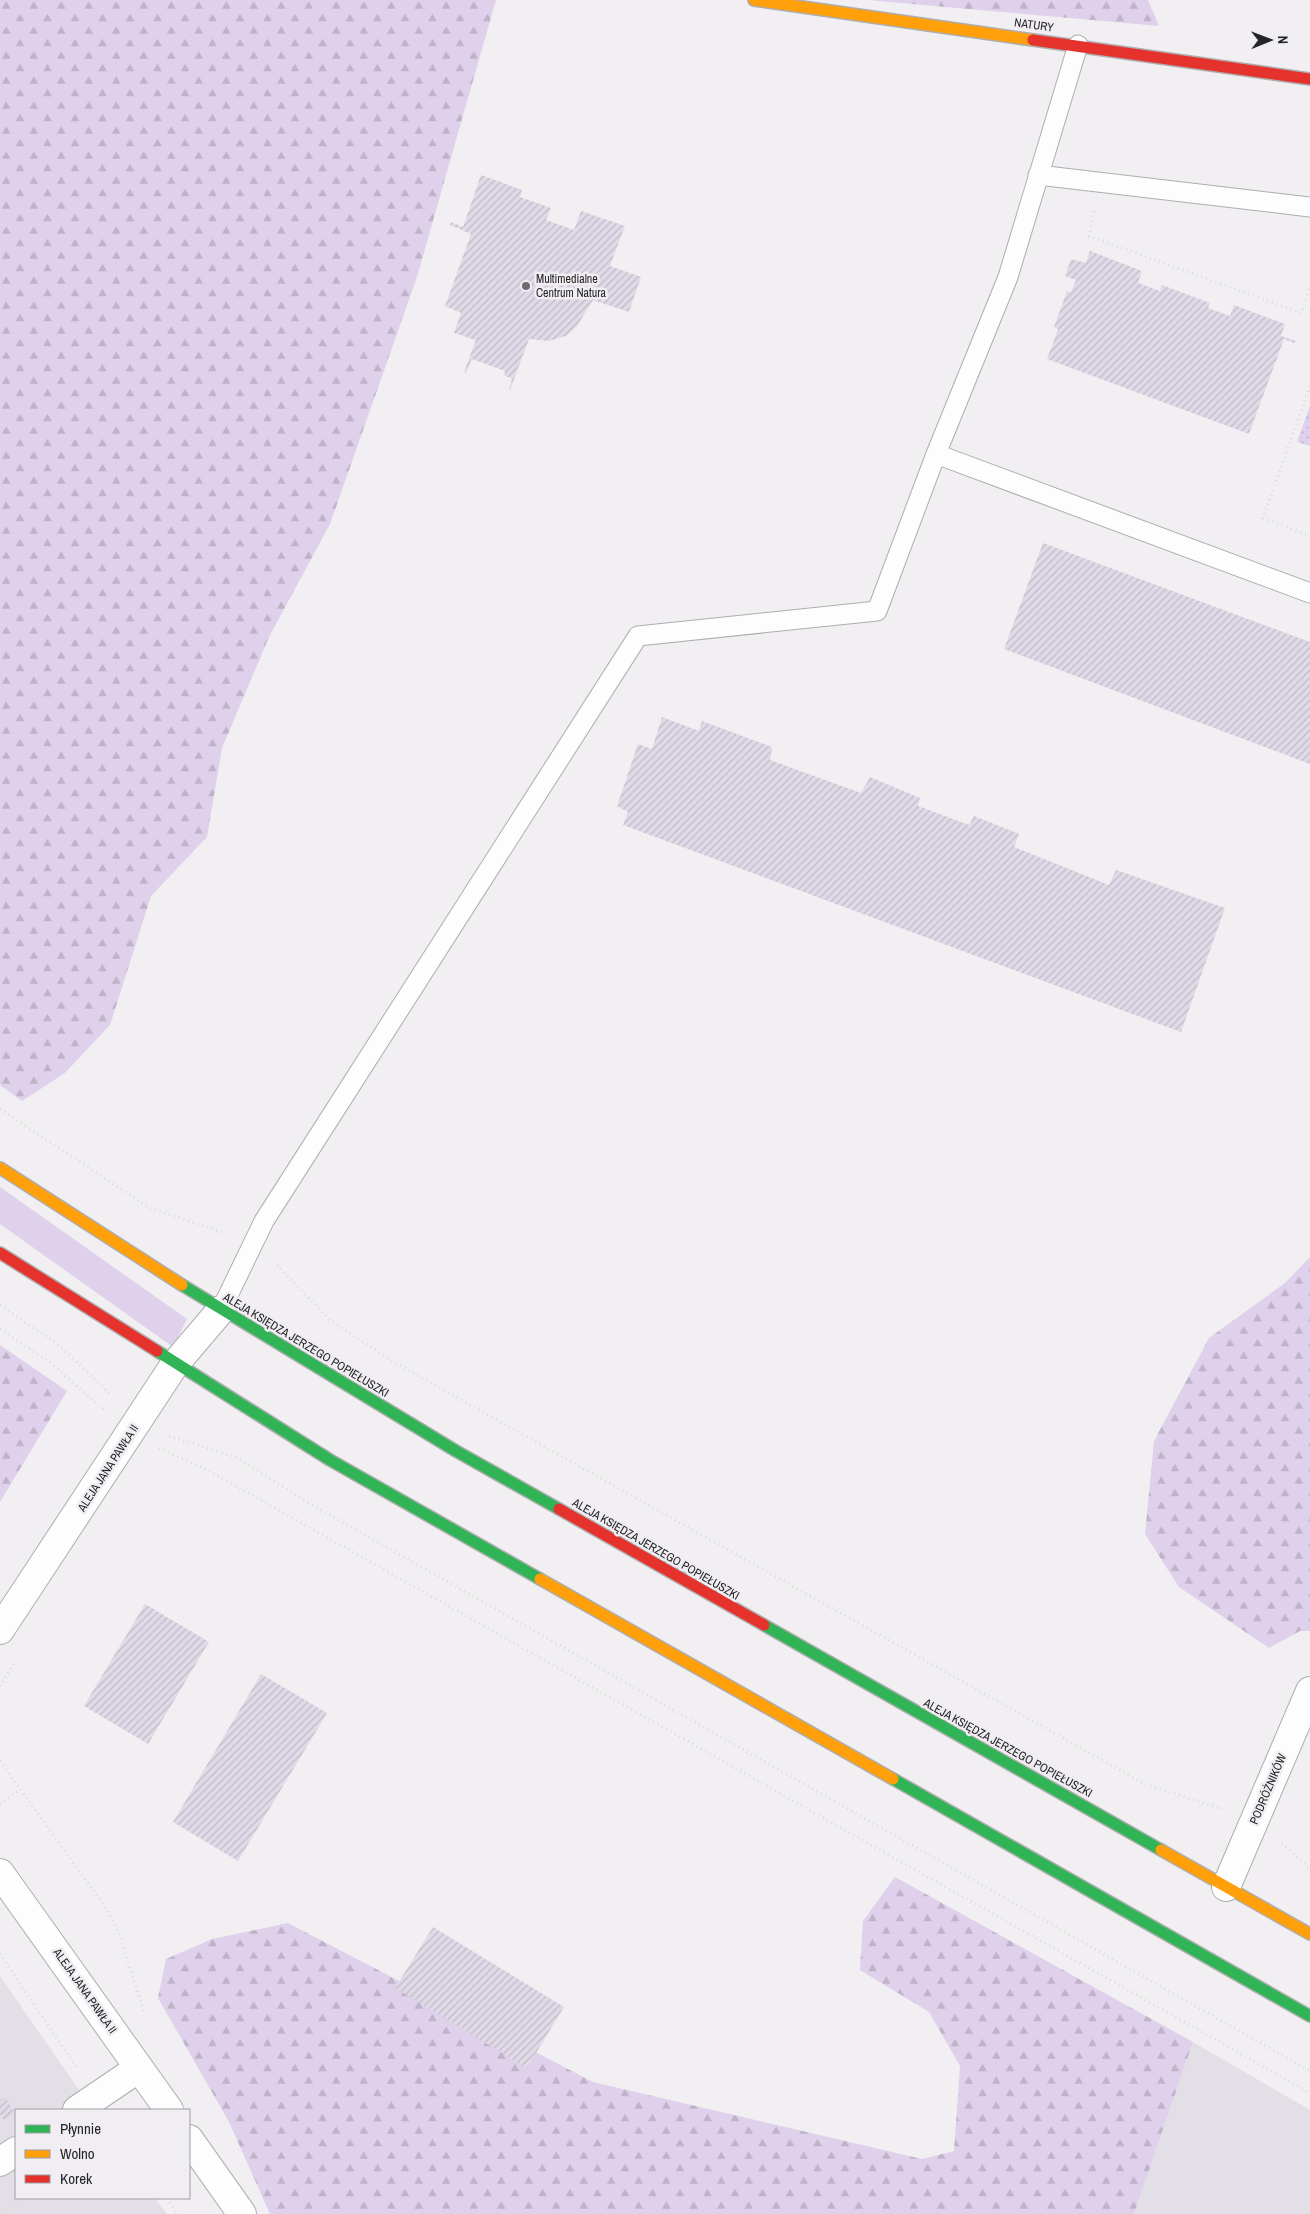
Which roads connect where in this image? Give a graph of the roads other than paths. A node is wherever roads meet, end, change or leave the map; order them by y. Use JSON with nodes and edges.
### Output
{"nodes":[{"id":1,"x":754,"y":0,"type":"edge"},
{"id":2,"x":1078,"y":45,"type":"junction"},
{"id":3,"x":1310,"y":79,"type":"edge"},
{"id":4,"x":1038,"y":175,"type":"junction"},
{"id":5,"x":1310,"y":207,"type":"edge"},
{"id":6,"x":936,"y":454,"type":"junction"},
{"id":7,"x":1310,"y":593,"type":"edge"},
{"id":8,"x":0,"y":1168,"type":"edge"},
{"id":9,"x":0,"y":1253,"type":"edge"},
{"id":10,"x":221,"y":1310,"type":"junction"},
{"id":11,"x":175,"y":1364,"type":"junction"},
{"id":12,"x":0,"y":1630,"type":"edge"},
{"id":13,"x":1310,"y":1691,"type":"edge"},
{"id":14,"x":0,"y":1873,"type":"edge"},
{"id":15,"x":1226,"y":1887,"type":"junction"},
{"id":16,"x":1310,"y":1934,"type":"edge"},
{"id":17,"x":1310,"y":2016,"type":"edge"},
{"id":18,"x":139,"y":2068,"type":"junction"},
{"id":19,"x":86,"y":2104,"type":"edge"},
{"id":20,"x":168,"y":2109,"type":"edge"},
{"id":21,"x":190,"y":2140,"type":"edge"},
{"id":22,"x":15,"y":2152,"type":"edge"},
{"id":23,"x":0,"y":2162,"type":"edge"},
{"id":24,"x":242,"y":2214,"type":"edge"}],
"edges":[{"from":1,"to":2,"type":"main road","name":"NATURY"},
{"from":2,"to":3,"type":"main road","name":"NATURY"},
{"from":2,"to":4,"type":"lane"},
{"from":4,"to":5,"type":"lane"},
{"from":4,"to":6,"type":"lane"},
{"from":6,"to":7,"type":"lane"},
{"from":6,"to":10,"type":"lane"},
{"from":8,"to":10,"type":"main road","name":"ALEJA KSIĘDZA JERZEGO POPIEŁUSZKI"},
{"from":9,"to":11,"type":"main road"},
{"from":10,"to":11,"type":"street","name":"ALEJA JANA PAWŁA II"},
{"from":10,"to":15,"type":"main road","name":"ALEJA KSIĘDZA JERZEGO POPIEŁUSZKI"},
{"from":11,"to":12,"type":"street","name":"ALEJA JANA PAWŁA II"},
{"from":11,"to":17,"type":"main road"},
{"from":13,"to":15,"type":"street","name":"PODRÓŻNIKÓW"},
{"from":14,"to":18,"type":"street","name":"ALEJA JANA PAWŁA II"},
{"from":15,"to":16,"type":"main road","name":"ALEJA KSIĘDZA JERZEGO POPIEŁUSZKI"},
{"from":18,"to":19,"type":"street"},
{"from":18,"to":20,"type":"street","name":"ALEJA JANA PAWŁA II"},
{"from":21,"to":24,"type":"street"},
{"from":22,"to":23,"type":"street"}]}
